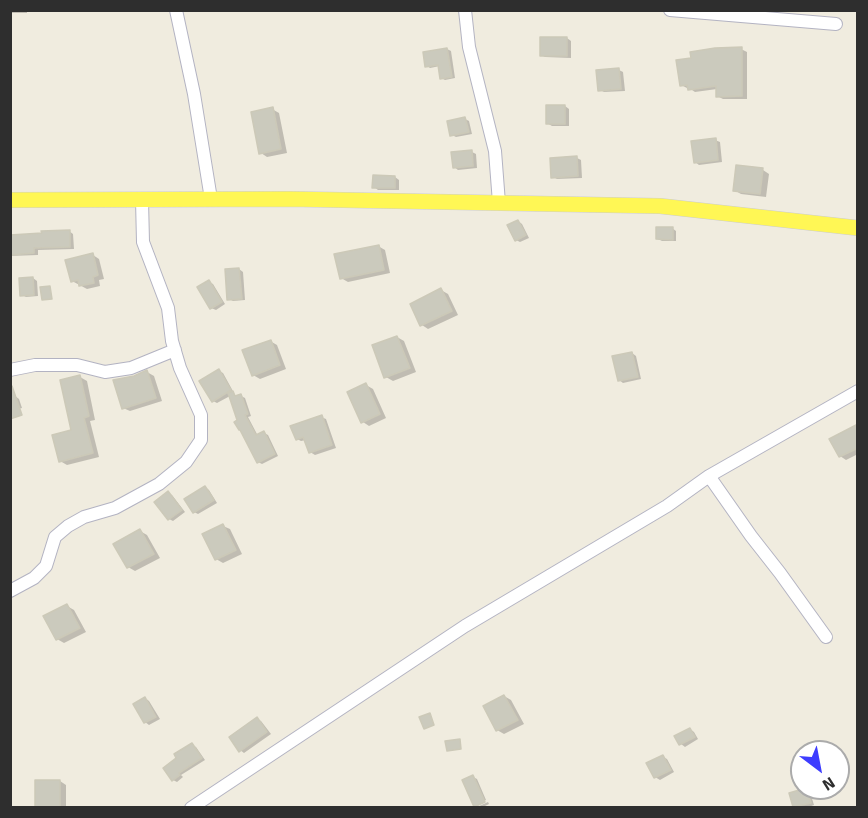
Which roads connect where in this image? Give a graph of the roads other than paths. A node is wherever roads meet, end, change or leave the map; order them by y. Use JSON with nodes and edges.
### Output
{"nodes":[{"id":1,"x":176,"y":10,"type":"edge"},
{"id":2,"x":465,"y":10,"type":"edge"},
{"id":3,"x":670,"y":10,"type":"edge"},
{"id":4,"x":836,"y":24,"type":"dead end"},
{"id":5,"x":211,"y":199,"type":"junction"},
{"id":6,"x":10,"y":200,"type":"edge"},
{"id":7,"x":142,"y":200,"type":"junction"},
{"id":8,"x":499,"y":203,"type":"junction"},
{"id":9,"x":858,"y":228,"type":"edge"},
{"id":10,"x":175,"y":350,"type":"junction"},
{"id":11,"x":10,"y":370,"type":"edge"},
{"id":12,"x":858,"y":391,"type":"edge"},
{"id":13,"x":709,"y":476,"type":"junction"},
{"id":14,"x":10,"y":591,"type":"edge"},
{"id":15,"x":826,"y":637,"type":"dead end"},
{"id":16,"x":191,"y":807,"type":"edge"}],
"edges":[{"from":1,"to":5,"type":"street"},
{"from":2,"to":8,"type":"street"},
{"from":3,"to":4,"type":"street"},
{"from":5,"to":7,"type":"main road"},
{"from":5,"to":8,"type":"main road"},
{"from":6,"to":7,"type":"main road"},
{"from":7,"to":10,"type":"street"},
{"from":8,"to":9,"type":"main road"},
{"from":10,"to":11,"type":"street"},
{"from":10,"to":14,"type":"street"},
{"from":12,"to":13,"type":"street"},
{"from":13,"to":15,"type":"street"},
{"from":13,"to":16,"type":"street"}]}
